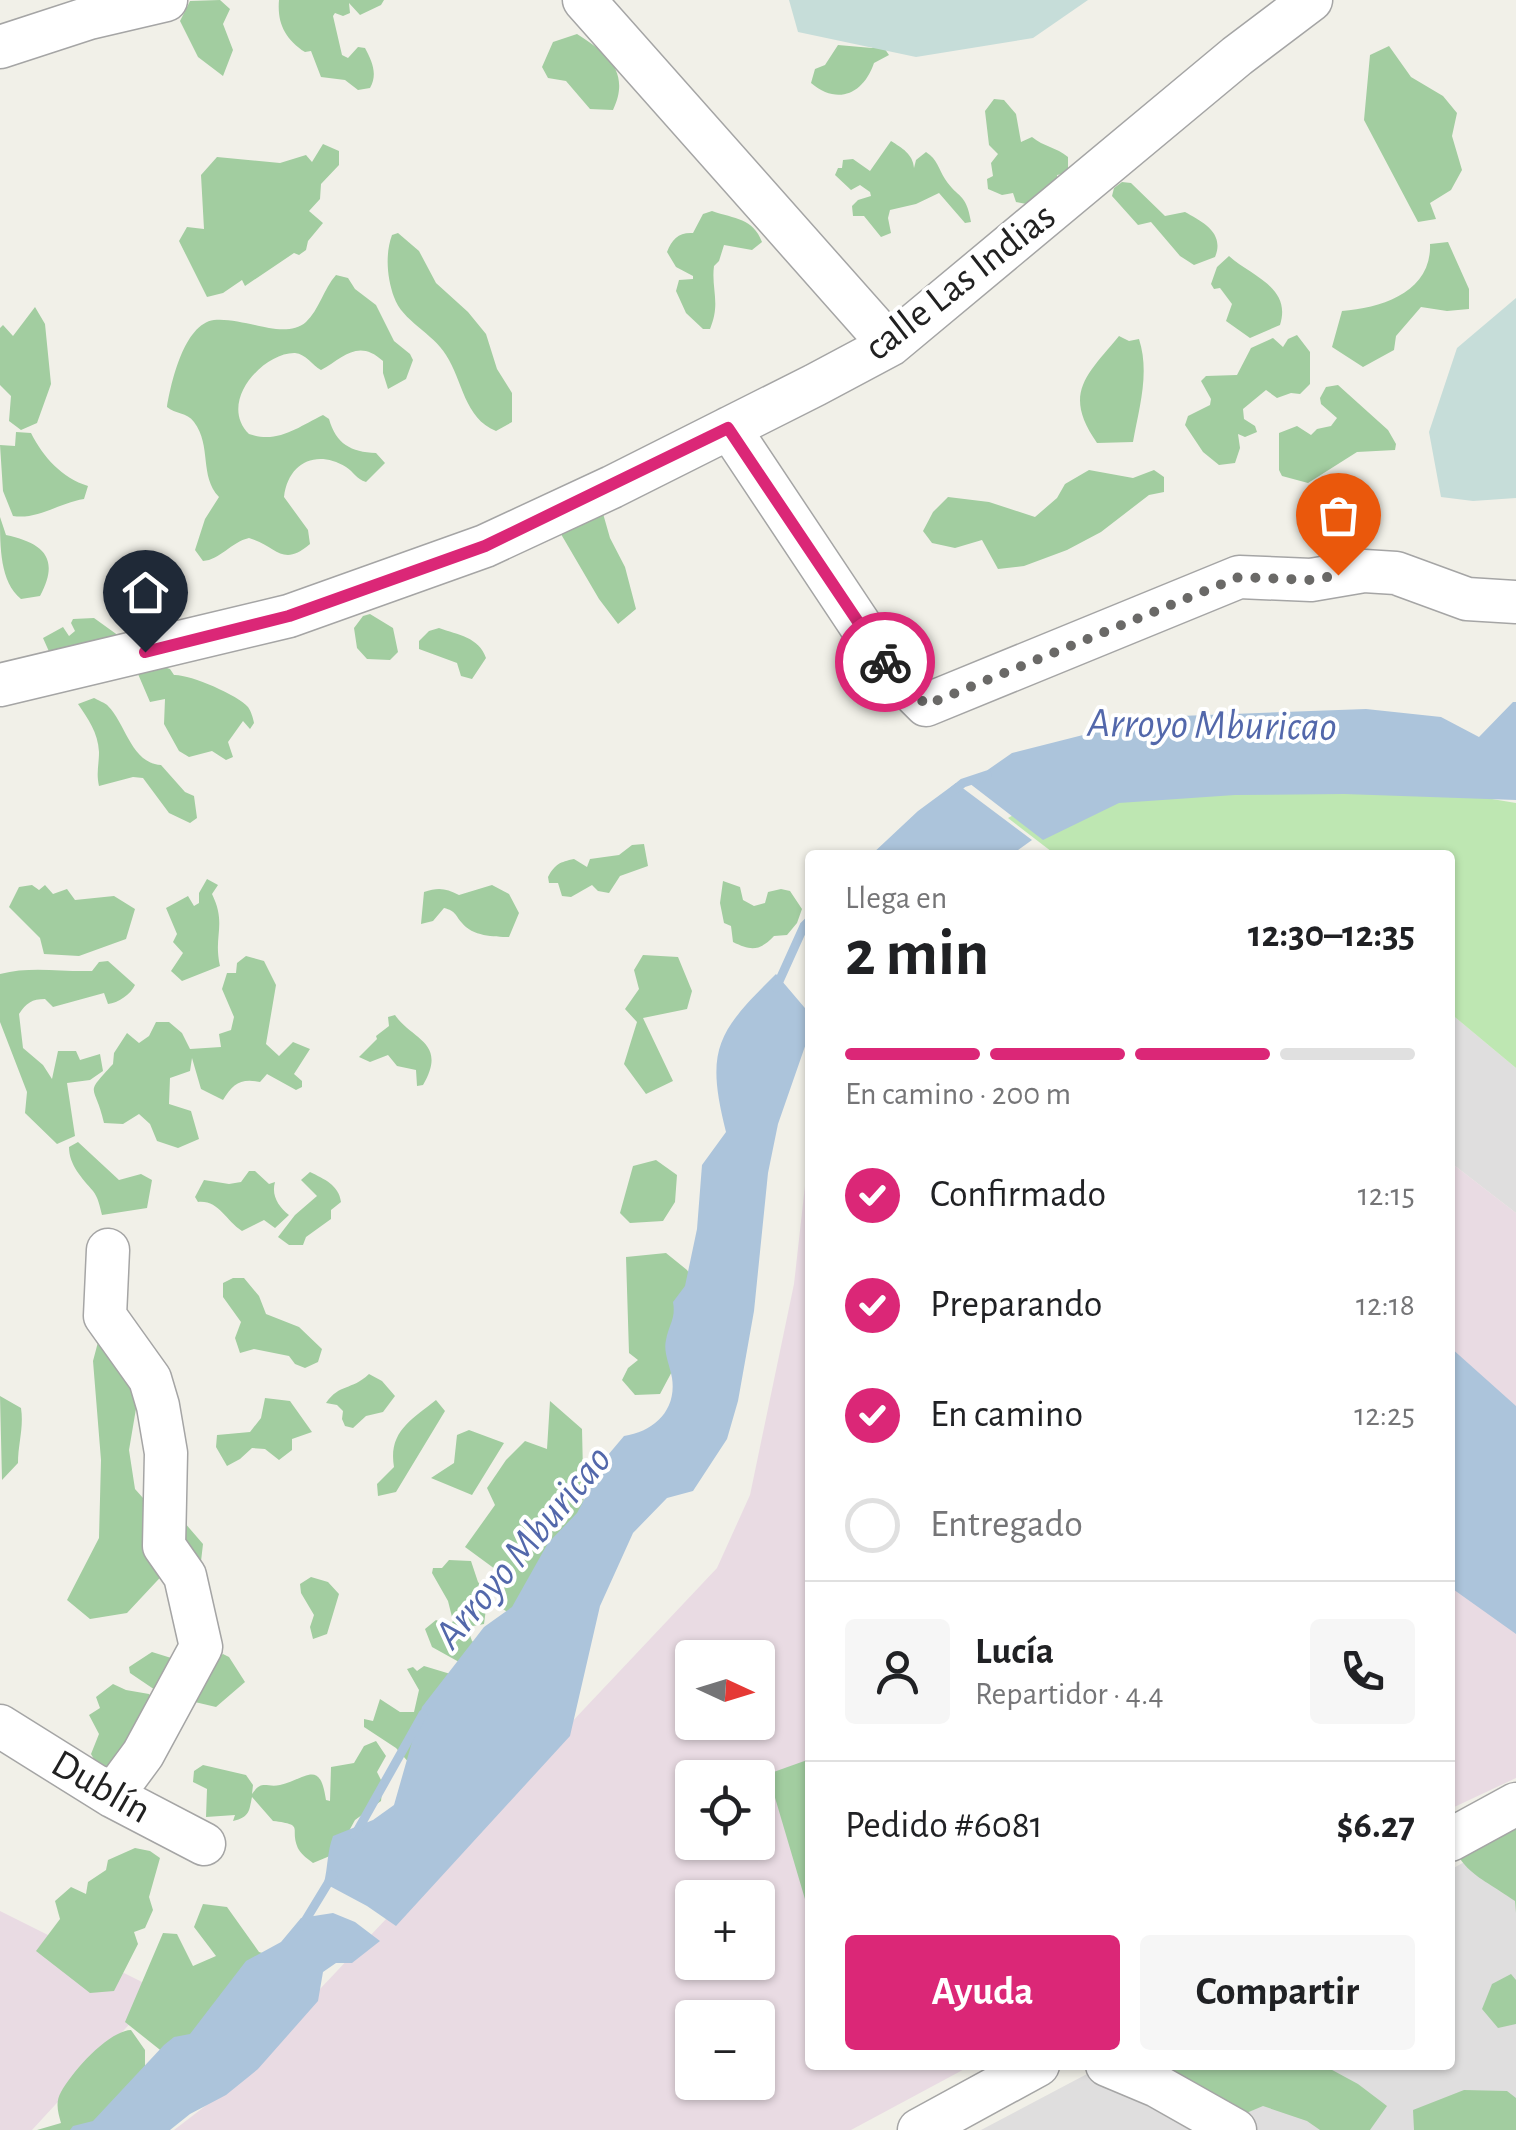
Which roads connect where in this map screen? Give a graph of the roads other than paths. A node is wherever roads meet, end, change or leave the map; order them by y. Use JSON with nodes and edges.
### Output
{"nodes":[{"id":1,"x":166,"y":0,"type":"edge"},
{"id":2,"x":584,"y":0,"type":"edge"},
{"id":3,"x":1311,"y":0,"type":"edge"},
{"id":4,"x":0,"y":47,"type":"edge"},
{"id":5,"x":890,"y":344,"type":"junction"},
{"id":6,"x":728,"y":428,"type":"junction"},
{"id":7,"x":1516,"y":602,"type":"edge"},
{"id":8,"x":0,"y":685,"type":"edge"},
{"id":9,"x":108,"y":1250,"type":"dead end"},
{"id":10,"x":0,"y":1726,"type":"edge"},
{"id":11,"x":112,"y":1796,"type":"junction"},
{"id":12,"x":1516,"y":1804,"type":"edge"},
{"id":13,"x":1455,"y":1837,"type":"edge"},
{"id":14,"x":204,"y":1844,"type":"dead end"},
{"id":15,"x":1029,"y":2070,"type":"edge"},
{"id":16,"x":1119,"y":2070,"type":"edge"},
{"id":17,"x":918,"y":2130,"type":"edge"},
{"id":18,"x":1235,"y":2130,"type":"edge"}],
"edges":[{"from":1,"to":4,"type":"street"},
{"from":2,"to":5,"type":"street"},
{"from":3,"to":5,"type":"street","name":"calle Las Indias"},
{"from":5,"to":6,"type":"street","name":"calle Las Indias"},
{"from":6,"to":7,"type":"street"},
{"from":6,"to":8,"type":"street","name":"calle Las Indias"},
{"from":9,"to":11,"type":"street"},
{"from":10,"to":11,"type":"street","name":"Dublín"},
{"from":11,"to":14,"type":"street","name":"Dublín"},
{"from":12,"to":13,"type":"street"},
{"from":15,"to":17,"type":"street"},
{"from":16,"to":18,"type":"street"}]}
